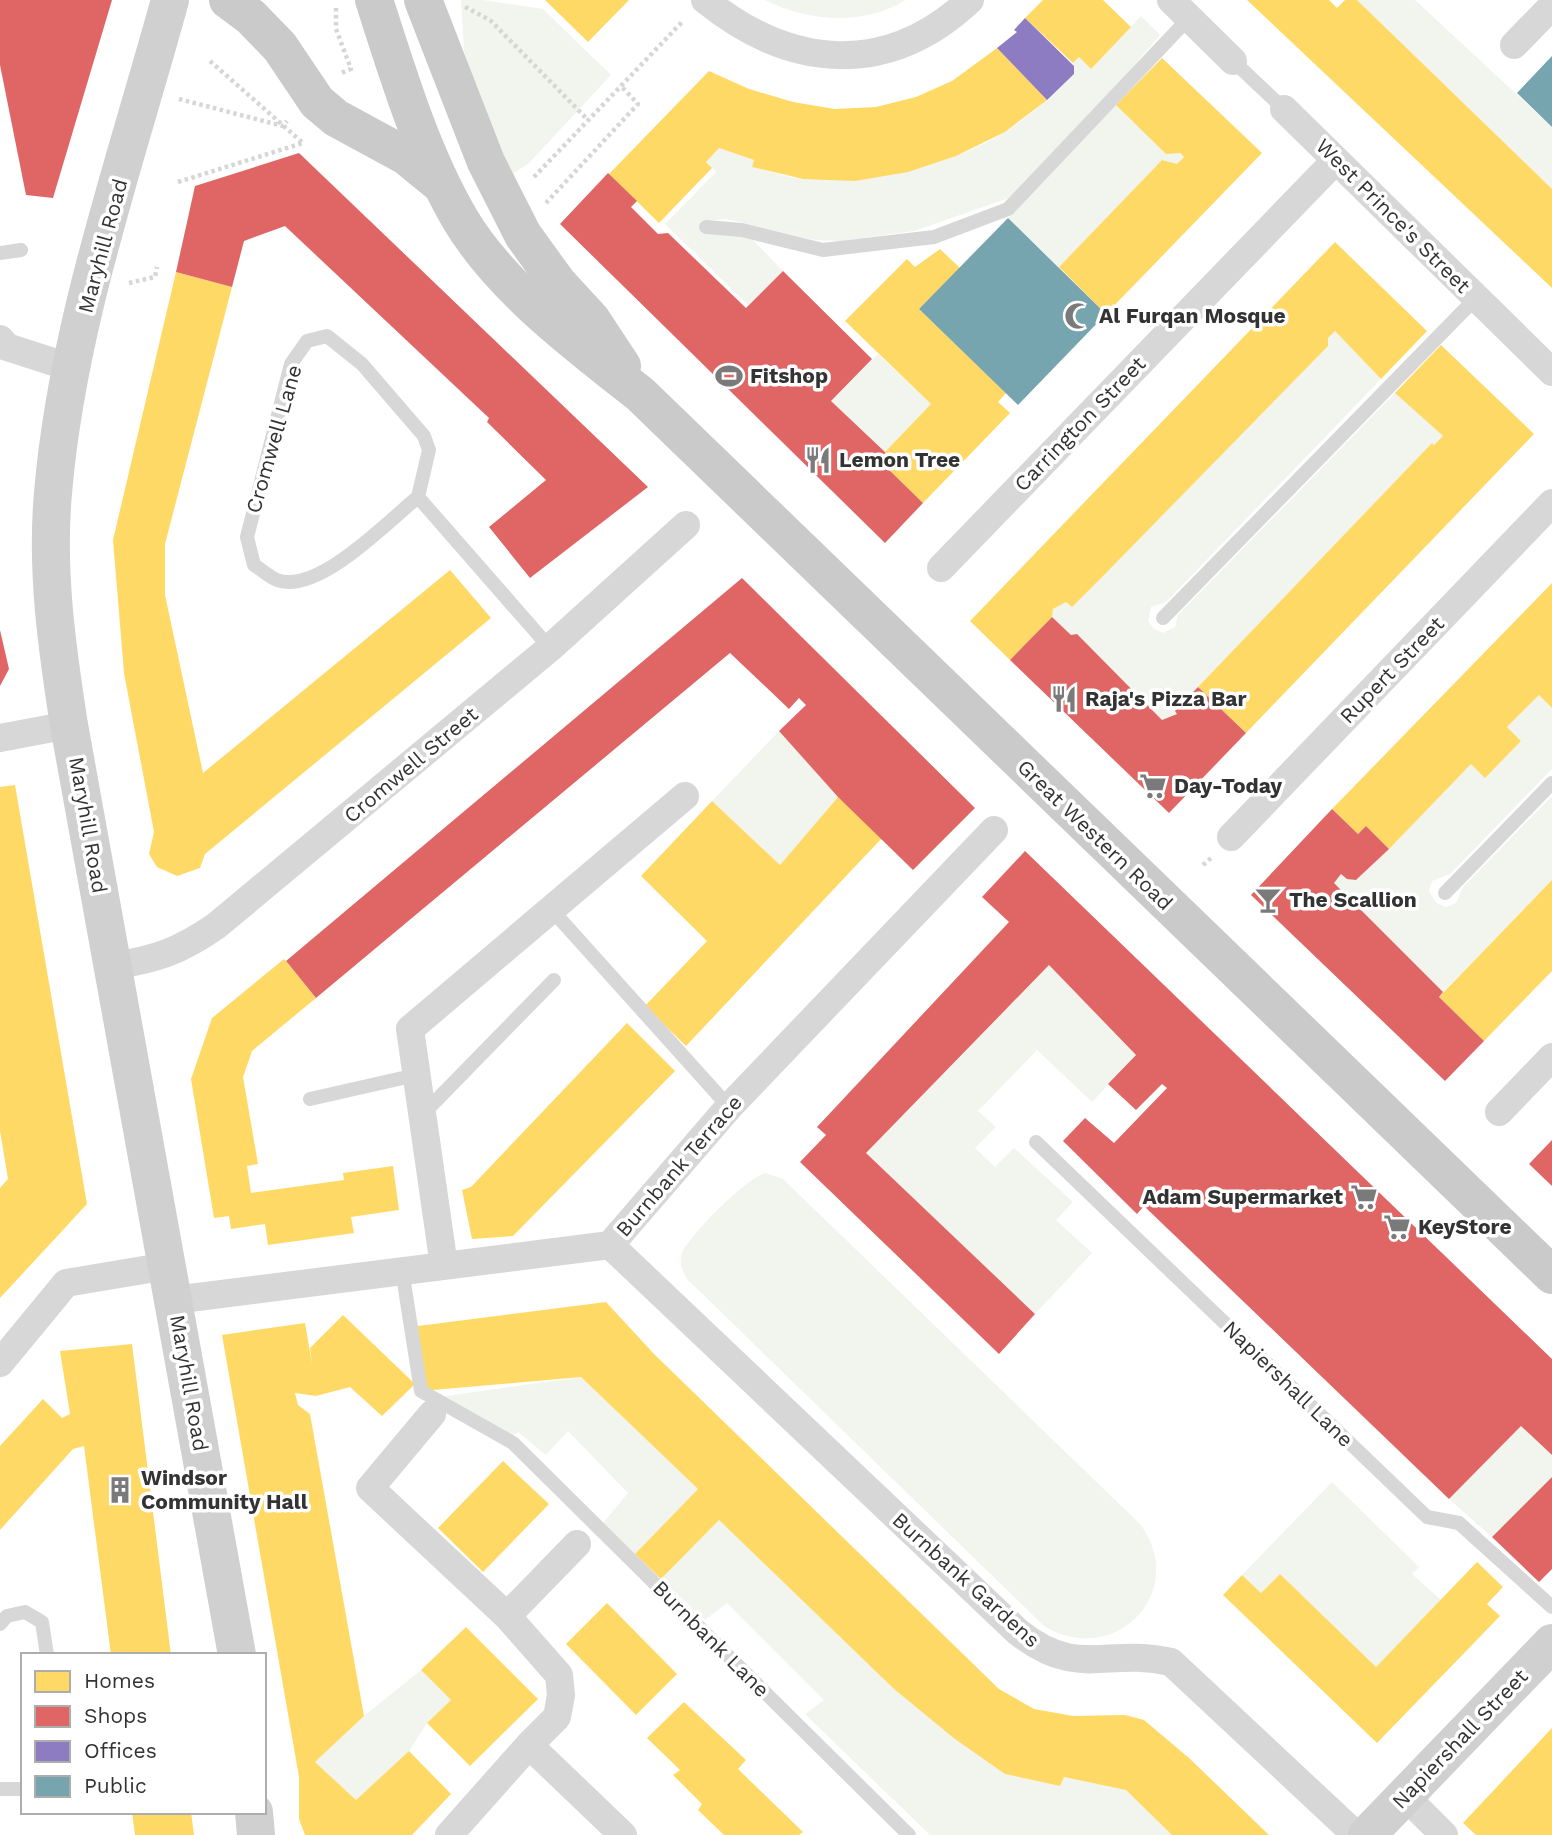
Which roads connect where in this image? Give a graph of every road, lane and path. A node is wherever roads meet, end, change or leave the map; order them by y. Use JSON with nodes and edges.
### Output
{"nodes":[{"id":1,"x":170,"y":0,"type":"edge"},
{"id":2,"x":228,"y":0,"type":"edge"},
{"id":3,"x":336,"y":0,"type":"edge"},
{"id":4,"x":374,"y":0,"type":"edge"},
{"id":5,"x":971,"y":0,"type":"edge"},
{"id":6,"x":436,"y":6,"type":"edge"},
{"id":7,"x":1552,"y":6,"type":"edge"},
{"id":8,"x":695,"y":9,"type":"edge"},
{"id":9,"x":1180,"y":9,"type":"edge"},
{"id":10,"x":1514,"y":45,"type":"dead end"},
{"id":11,"x":210,"y":61,"type":"dead end"},
{"id":12,"x":1233,"y":61,"type":"joint"},
{"id":13,"x":351,"y":69,"type":"dead end"},
{"id":14,"x":620,"y":85,"type":"junction"},
{"id":15,"x":178,"y":99,"type":"dead end"},
{"id":16,"x":1284,"y":109,"type":"joint"},
{"id":17,"x":588,"y":120,"type":"junction"},
{"id":18,"x":284,"y":126,"type":"junction"},
{"id":19,"x":1336,"y":160,"type":"junction"},
{"id":20,"x":178,"y":181,"type":"dead end"},
{"id":21,"x":527,"y":184,"type":"dead end"},
{"id":22,"x":444,"y":187,"type":"junction"},
{"id":23,"x":541,"y":209,"type":"dead end"},
{"id":24,"x":706,"y":227,"type":"dead end"},
{"id":25,"x":21,"y":250,"type":"dead end"},
{"id":26,"x":0,"y":253,"type":"edge"},
{"id":27,"x":1476,"y":298,"type":"junction"},
{"id":28,"x":0,"y":339,"type":"edge"},
{"id":29,"x":72,"y":368,"type":"junction"},
{"id":30,"x":1552,"y":372,"type":"edge"},
{"id":31,"x":640,"y":394,"type":"junction"},
{"id":32,"x":418,"y":497,"type":"junction"},
{"id":33,"x":1552,"y":503,"type":"edge"},
{"id":34,"x":686,"y":525,"type":"dead end"},
{"id":35,"x":941,"y":568,"type":"dead end"},
{"id":36,"x":1163,"y":618,"type":"dead end"},
{"id":37,"x":550,"y":648,"type":"junction"},
{"id":38,"x":69,"y":725,"type":"junction"},
{"id":39,"x":0,"y":738,"type":"edge"},
{"id":40,"x":1552,"y":783,"type":"edge"},
{"id":41,"x":685,"y":796,"type":"dead end"},
{"id":42,"x":995,"y":830,"type":"dead end"},
{"id":43,"x":1231,"y":837,"type":"dead end"},
{"id":44,"x":1445,"y":893,"type":"dead end"},
{"id":45,"x":551,"y":909,"type":"junction"},
{"id":46,"x":113,"y":966,"type":"junction"},
{"id":47,"x":554,"y":980,"type":"dead end"},
{"id":48,"x":1552,"y":1057,"type":"edge"},
{"id":49,"x":416,"y":1075,"type":"junction"},
{"id":50,"x":310,"y":1099,"type":"dead end"},
{"id":51,"x":730,"y":1107,"type":"junction"},
{"id":52,"x":1499,"y":1112,"type":"dead end"},
{"id":53,"x":422,"y":1116,"type":"junction"},
{"id":54,"x":1035,"y":1142,"type":"dead end"},
{"id":55,"x":610,"y":1245,"type":"junction"},
{"id":56,"x":444,"y":1266,"type":"junction"},
{"id":57,"x":402,"y":1270,"type":"junction"},
{"id":58,"x":1552,"y":1275,"type":"edge"},
{"id":59,"x":170,"y":1283,"type":"junction"},
{"id":60,"x":0,"y":1363,"type":"edge"},
{"id":61,"x":432,"y":1414,"type":"dead end"},
{"id":62,"x":577,"y":1544,"type":"dead end"},
{"id":63,"x":1552,"y":1607,"type":"edge"},
{"id":64,"x":507,"y":1616,"type":"junction"},
{"id":65,"x":0,"y":1624,"type":"edge"},
{"id":66,"x":1552,"y":1643,"type":"edge"},
{"id":67,"x":47,"y":1653,"type":"edge"},
{"id":68,"x":237,"y":1653,"type":"edge"},
{"id":69,"x":529,"y":1745,"type":"junction"},
{"id":70,"x":0,"y":1789,"type":"edge"},
{"id":71,"x":21,"y":1789,"type":"edge"},
{"id":72,"x":1405,"y":1796,"type":"junction"},
{"id":73,"x":254,"y":1814,"type":"edge"},
{"id":74,"x":256,"y":1835,"type":"edge"},
{"id":75,"x":449,"y":1835,"type":"edge"},
{"id":76,"x":622,"y":1835,"type":"edge"},
{"id":77,"x":909,"y":1835,"type":"edge"},
{"id":78,"x":1356,"y":1835,"type":"edge"},
{"id":79,"x":1367,"y":1835,"type":"edge"},
{"id":80,"x":1444,"y":1835,"type":"edge"}],
"edges":[{"from":1,"to":29,"type":"street","name":"Maryhill Road"},
{"from":2,"to":22,"type":"main road"},
{"from":3,"to":13,"type":"path"},
{"from":4,"to":22,"type":"main road","name":"Great Western Road"},
{"from":5,"to":8,"type":"street"},
{"from":6,"to":17,"type":"path"},
{"from":6,"to":31,"type":"main road","name":"Great Western Road"},
{"from":7,"to":10,"type":"street"},
{"from":8,"to":14,"type":"path"},
{"from":9,"to":12,"type":"street"},
{"from":9,"to":24,"type":"lane"},
{"from":11,"to":18,"type":"path"},
{"from":12,"to":16,"type":"lane","name":"West Prince's Street"},
{"from":14,"to":17,"type":"path"},
{"from":14,"to":23,"type":"path"},
{"from":15,"to":18,"type":"path"},
{"from":16,"to":19,"type":"street","name":"West Prince's Street"},
{"from":17,"to":21,"type":"path"},
{"from":18,"to":20,"type":"path"},
{"from":19,"to":27,"type":"street","name":"West Prince's Street"},
{"from":19,"to":35,"type":"street","name":"Carrington Street"},
{"from":22,"to":31,"type":"main road","name":"Great Western Road"},
{"from":25,"to":26,"type":"lane"},
{"from":27,"to":30,"type":"street","name":"West Prince's Street"},
{"from":27,"to":36,"type":"lane"},
{"from":28,"to":29,"type":"street"},
{"from":29,"to":38,"type":"street","name":"Maryhill Road"},
{"from":31,"to":58,"type":"main road","name":"Great Western Road"},
{"from":32,"to":32,"type":"lane","name":"Cromwell Lane"},
{"from":32,"to":37,"type":"lane"},
{"from":33,"to":43,"type":"street","name":"Rupert Street"},
{"from":34,"to":37,"type":"street","name":"Cromwell Street"},
{"from":37,"to":46,"type":"street","name":"Cromwell Street"},
{"from":38,"to":39,"type":"street"},
{"from":38,"to":46,"type":"street","name":"Maryhill Road"},
{"from":40,"to":44,"type":"lane"},
{"from":41,"to":45,"type":"street"},
{"from":42,"to":51,"type":"street","name":"Burnbank Terrace"},
{"from":45,"to":49,"type":"street"},
{"from":45,"to":51,"type":"lane"},
{"from":46,"to":59,"type":"street","name":"Maryhill Road"},
{"from":47,"to":53,"type":"lane"},
{"from":48,"to":52,"type":"street"},
{"from":49,"to":50,"type":"lane"},
{"from":49,"to":53,"type":"street"},
{"from":51,"to":55,"type":"street","name":"Burnbank Terrace"},
{"from":53,"to":56,"type":"street"},
{"from":54,"to":63,"type":"lane","name":"Napiershall Lane"},
{"from":55,"to":56,"type":"street","name":"Burnbank Terrace"},
{"from":55,"to":78,"type":"street","name":"Burnbank Gardens"},
{"from":56,"to":57,"type":"street","name":"Burnbank Terrace"},
{"from":57,"to":59,"type":"street","name":"Burnbank Terrace"},
{"from":57,"to":77,"type":"lane","name":"Burnbank Lane"},
{"from":59,"to":60,"type":"street","name":"Burnbank Terrace"},
{"from":59,"to":68,"type":"street","name":"Maryhill Road"},
{"from":61,"to":64,"type":"street"},
{"from":62,"to":64,"type":"street"},
{"from":64,"to":69,"type":"street"},
{"from":65,"to":67,"type":"lane"},
{"from":66,"to":72,"type":"street","name":"Napiershall Street"},
{"from":69,"to":75,"type":"street"},
{"from":69,"to":76,"type":"street"},
{"from":70,"to":71,"type":"lane"},
{"from":72,"to":79,"type":"street","name":"Napiershall Street"},
{"from":72,"to":80,"type":"street"},
{"from":73,"to":74,"type":"street"}]}
